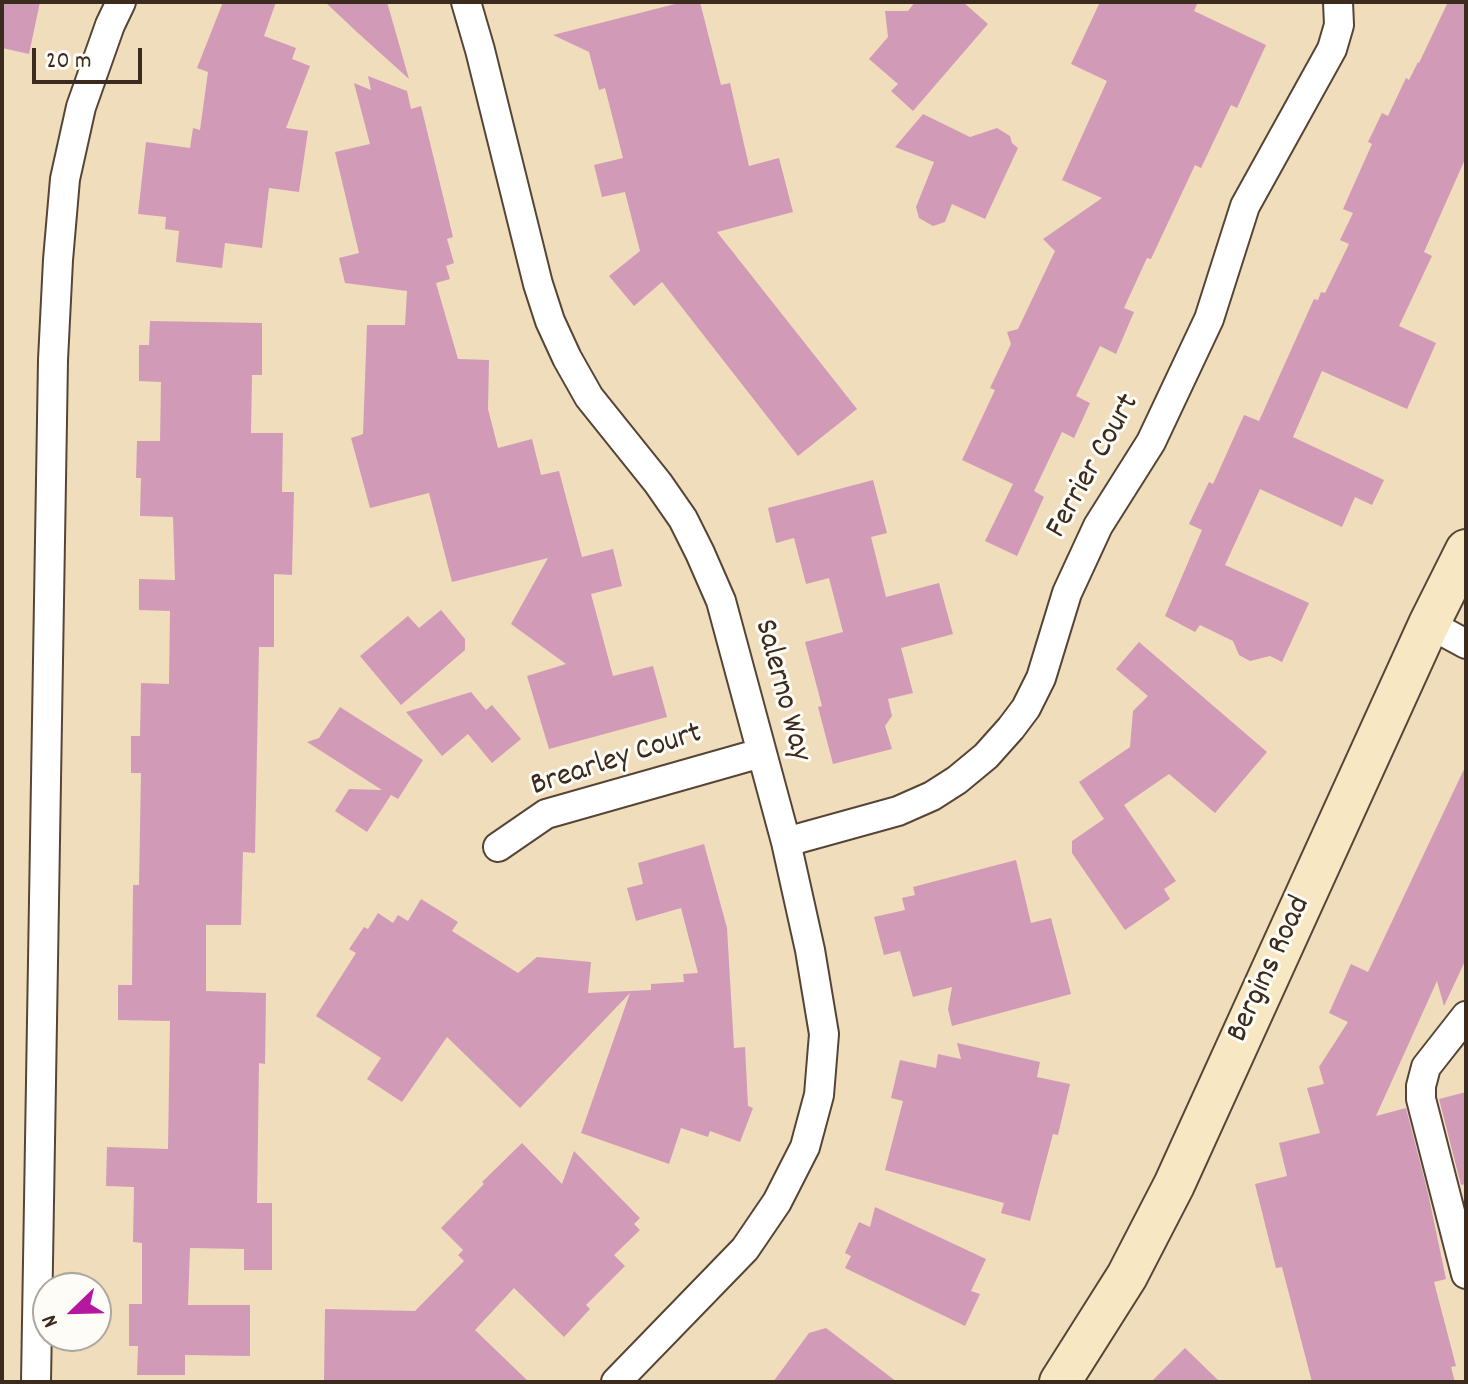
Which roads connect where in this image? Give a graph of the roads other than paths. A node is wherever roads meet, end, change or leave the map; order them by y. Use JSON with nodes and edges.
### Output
{"nodes":[{"id":1,"x":121,"y":2,"type":"edge"},
{"id":2,"x":466,"y":2,"type":"edge"},
{"id":3,"x":1338,"y":2,"type":"edge"},
{"id":4,"x":1466,"y":550,"type":"edge"},
{"id":5,"x":1429,"y":624,"type":"junction"},
{"id":6,"x":1466,"y":644,"type":"edge"},
{"id":7,"x":761,"y":753,"type":"junction"},
{"id":8,"x":786,"y":842,"type":"junction"},
{"id":9,"x":498,"y":847,"type":"dead end"},
{"id":10,"x":1466,"y":1016,"type":"edge"},
{"id":11,"x":1466,"y":1274,"type":"edge"},
{"id":12,"x":36,"y":1382,"type":"edge"},
{"id":13,"x":616,"y":1382,"type":"edge"},
{"id":14,"x":1060,"y":1382,"type":"edge"}],
"edges":[{"from":1,"to":12,"type":"street"},
{"from":2,"to":7,"type":"street","name":"Salerno Way"},
{"from":3,"to":8,"type":"street","name":"Ferrier Court"},
{"from":4,"to":5,"type":"main road","name":"Bergins Road"},
{"from":5,"to":6,"type":"street"},
{"from":5,"to":14,"type":"main road","name":"Bergins Road"},
{"from":7,"to":8,"type":"street","name":"Salerno Way"},
{"from":7,"to":9,"type":"street","name":"Brearley Court"},
{"from":8,"to":13,"type":"street","name":"Salerno Way"},
{"from":10,"to":11,"type":"street"}]}
